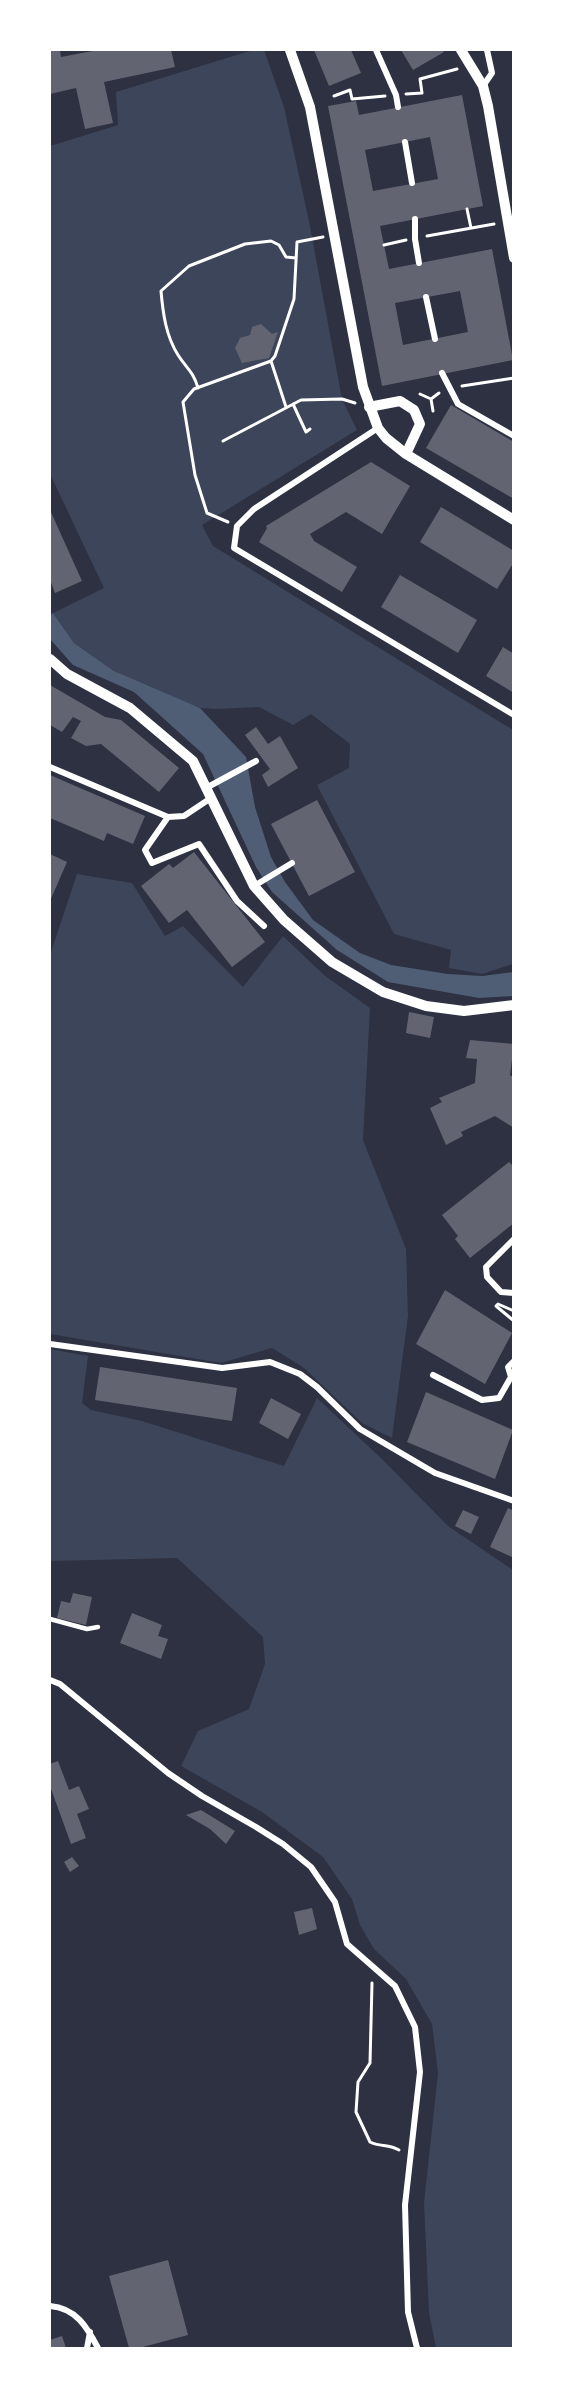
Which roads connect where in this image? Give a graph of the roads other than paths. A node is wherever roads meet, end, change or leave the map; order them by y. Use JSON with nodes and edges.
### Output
{"nodes":[{"id":1,"x":290,"y":50,"type":"edge"},
{"id":2,"x":376,"y":50,"type":"edge"},
{"id":3,"x":461,"y":50,"type":"edge"},
{"id":4,"x":487,"y":50,"type":"edge"},
{"id":5,"x":483,"y":86,"type":"junction"},
{"id":6,"x":398,"y":107,"type":"dead end"},
{"id":7,"x":405,"y":142,"type":"dead end"},
{"id":8,"x":412,"y":183,"type":"dead end"},
{"id":9,"x":415,"y":219,"type":"dead end"},
{"id":10,"x":513,"y":258,"type":"edge"},
{"id":11,"x":419,"y":263,"type":"dead end"},
{"id":12,"x":426,"y":297,"type":"dead end"},
{"id":13,"x":435,"y":339,"type":"dead end"},
{"id":14,"x":442,"y":374,"type":"dead end"},
{"id":15,"x":369,"y":407,"type":"junction"},
{"id":16,"x":378,"y":428,"type":"junction"},
{"id":17,"x":513,"y":436,"type":"edge"},
{"id":18,"x":406,"y":454,"type":"junction"},
{"id":19,"x":513,"y":520,"type":"edge"},
{"id":20,"x":50,"y":659,"type":"edge"},
{"id":21,"x":513,"y":715,"type":"edge"},
{"id":22,"x":253,"y":762,"type":"dead end"},
{"id":23,"x":50,"y":767,"type":"edge"},
{"id":24,"x":211,"y":790,"type":"junction"},
{"id":25,"x":168,"y":818,"type":"junction"},
{"id":26,"x":292,"y":863,"type":"dead end"},
{"id":27,"x":258,"y":884,"type":"junction"},
{"id":28,"x":264,"y":926,"type":"dead end"},
{"id":29,"x":513,"y":1005,"type":"edge"},
{"id":30,"x":513,"y":1239,"type":"edge"},
{"id":31,"x":513,"y":1293,"type":"edge"},
{"id":32,"x":50,"y":1344,"type":"edge"},
{"id":33,"x":513,"y":1361,"type":"edge"},
{"id":34,"x":433,"y":1376,"type":"dead end"},
{"id":35,"x":512,"y":1377,"type":"edge"},
{"id":36,"x":513,"y":1501,"type":"edge"},
{"id":37,"x":50,"y":1619,"type":"edge"},
{"id":38,"x":98,"y":1627,"type":"dead end"},
{"id":39,"x":50,"y":1680,"type":"edge"},
{"id":40,"x":50,"y":2306,"type":"edge"},
{"id":41,"x":90,"y":2331,"type":"junction"},
{"id":42,"x":87,"y":2349,"type":"edge"},
{"id":43,"x":98,"y":2349,"type":"edge"},
{"id":44,"x":417,"y":2349,"type":"edge"}],
"edges":[{"from":1,"to":15,"type":"street"},
{"from":2,"to":6,"type":"street"},
{"from":3,"to":5,"type":"street"},
{"from":4,"to":5,"type":"street"},
{"from":5,"to":10,"type":"street"},
{"from":7,"to":8,"type":"street"},
{"from":9,"to":11,"type":"street"},
{"from":12,"to":13,"type":"street"},
{"from":14,"to":17,"type":"street"},
{"from":15,"to":16,"type":"street"},
{"from":15,"to":18,"type":"street"},
{"from":16,"to":18,"type":"street"},
{"from":16,"to":21,"type":"street"},
{"from":18,"to":19,"type":"street"},
{"from":20,"to":24,"type":"street"},
{"from":22,"to":24,"type":"street"},
{"from":23,"to":25,"type":"street"},
{"from":24,"to":25,"type":"street"},
{"from":24,"to":27,"type":"street"},
{"from":25,"to":28,"type":"street"},
{"from":26,"to":27,"type":"street"},
{"from":27,"to":29,"type":"street"},
{"from":30,"to":31,"type":"street"},
{"from":32,"to":36,"type":"street"},
{"from":33,"to":35,"type":"street"},
{"from":34,"to":35,"type":"street"},
{"from":37,"to":38,"type":"lane"},
{"from":39,"to":44,"type":"street"},
{"from":40,"to":41,"type":"street"},
{"from":41,"to":42,"type":"street"},
{"from":41,"to":43,"type":"street"}]}
